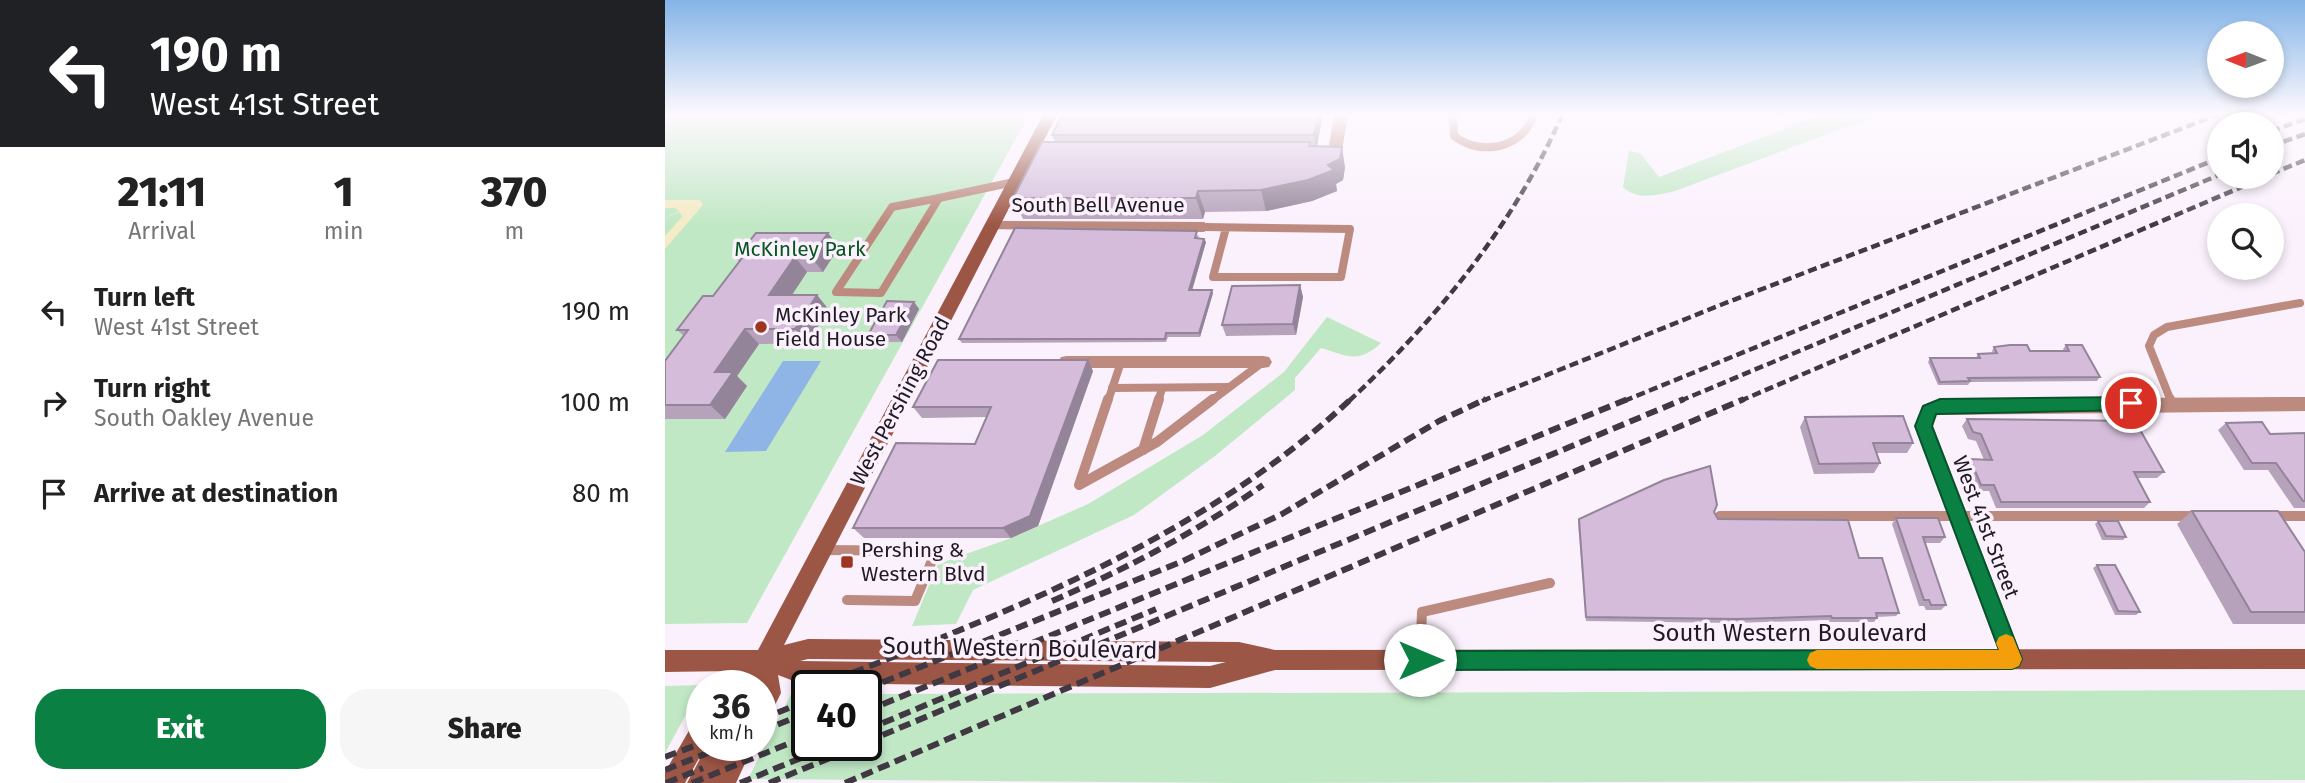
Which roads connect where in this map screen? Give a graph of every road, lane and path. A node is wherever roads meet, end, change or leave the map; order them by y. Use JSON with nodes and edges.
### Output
{"nodes":[{"id":1,"x":1030,"y":152,"type":"edge"},
{"id":2,"x":1336,"y":152,"type":"edge"},
{"id":3,"x":1028,"y":156,"type":"junction"},
{"id":4,"x":1049,"y":156,"type":"edge"},
{"id":5,"x":1307,"y":156,"type":"edge"},
{"id":6,"x":1014,"y":182,"type":"junction"},
{"id":7,"x":939,"y":198,"type":"junction"},
{"id":8,"x":992,"y":226,"type":"junction"},
{"id":9,"x":1204,"y":227,"type":"joint"},
{"id":10,"x":1226,"y":228,"type":"junction"},
{"id":11,"x":2299,"y":303,"type":"dead end"},
{"id":12,"x":921,"y":362,"type":"junction"},
{"id":13,"x":946,"y":362,"type":"edge"},
{"id":14,"x":1043,"y":362,"type":"edge"},
{"id":15,"x":1121,"y":362,"type":"junction"},
{"id":16,"x":1263,"y":362,"type":"joint"},
{"id":17,"x":1229,"y":387,"type":"junction"},
{"id":18,"x":1112,"y":388,"type":"junction"},
{"id":19,"x":1162,"y":389,"type":"junction"},
{"id":20,"x":2172,"y":404,"type":"junction"},
{"id":21,"x":2305,"y":404,"type":"edge"},
{"id":22,"x":1143,"y":450,"type":"junction"},
{"id":23,"x":1720,"y":516,"type":"edge"},
{"id":24,"x":1958,"y":516,"type":"junction"},
{"id":25,"x":2212,"y":516,"type":"edge"},
{"id":26,"x":2265,"y":516,"type":"edge"},
{"id":27,"x":2305,"y":516,"type":"edge"},
{"id":28,"x":823,"y":550,"type":"junction"},
{"id":29,"x":1550,"y":583,"type":"dead end"},
{"id":30,"x":846,"y":600,"type":"dead end"},
{"id":31,"x":2012,"y":659,"type":"junction"},
{"id":32,"x":2305,"y":659,"type":"edge"},
{"id":33,"x":765,"y":660,"type":"junction"},
{"id":34,"x":1420,"y":660,"type":"junction"},
{"id":35,"x":665,"y":661,"type":"edge"},
{"id":36,"x":752,"y":670,"type":"edge"},
{"id":37,"x":760,"y":670,"type":"edge"},
{"id":38,"x":767,"y":670,"type":"edge"},
{"id":39,"x":686,"y":758,"type":"edge"},
{"id":40,"x":711,"y":761,"type":"edge"},
{"id":41,"x":734,"y":761,"type":"edge"},
{"id":42,"x":672,"y":783,"type":"edge"},
{"id":43,"x":699,"y":783,"type":"edge"},
{"id":44,"x":723,"y":783,"type":"edge"}],
"edges":[{"from":1,"to":3,"type":"street","name":"West Pershing Road"},
{"from":2,"to":5,"type":"street"},
{"from":3,"to":4,"type":"street"},
{"from":3,"to":6,"type":"street","name":"West Pershing Road"},
{"from":6,"to":7,"type":"lane"},
{"from":6,"to":8,"type":"street","name":"West Pershing Road"},
{"from":7,"to":7,"type":"lane"},
{"from":8,"to":9,"type":"street","name":"South Bell Avenue"},
{"from":8,"to":12,"type":"street","name":"West Pershing Road"},
{"from":9,"to":10,"type":"lane"},
{"from":10,"to":10,"type":"lane"},
{"from":11,"to":20,"type":"lane"},
{"from":12,"to":13,"type":"street"},
{"from":12,"to":28,"type":"street","name":"West Pershing Road"},
{"from":14,"to":15,"type":"street"},
{"from":15,"to":16,"type":"street"},
{"from":15,"to":18,"type":"lane"},
{"from":16,"to":17,"type":"lane"},
{"from":17,"to":19,"type":"lane"},
{"from":17,"to":22,"type":"lane"},
{"from":18,"to":19,"type":"lane"},
{"from":18,"to":22,"type":"lane"},
{"from":19,"to":22,"type":"lane"},
{"from":20,"to":21,"type":"street"},
{"from":20,"to":24,"type":"street","name":"West 41st Street"},
{"from":23,"to":24,"type":"lane"},
{"from":24,"to":25,"type":"lane"},
{"from":24,"to":31,"type":"street","name":"West 41st Street"},
{"from":26,"to":27,"type":"lane"},
{"from":28,"to":30,"type":"lane"},
{"from":28,"to":33,"type":"street","name":"West Pershing Road"},
{"from":29,"to":34,"type":"lane"},
{"from":31,"to":32,"type":"street","name":"South Western Boulevard"},
{"from":31,"to":34,"type":"street","name":"South Western Boulevard"},
{"from":33,"to":34,"type":"street","name":"South Western Boulevard"},
{"from":33,"to":35,"type":"street","name":"South Western Boulevard"},
{"from":33,"to":36,"type":"street"},
{"from":33,"to":37,"type":"street","name":"West Pershing Road"},
{"from":33,"to":38,"type":"street"},
{"from":39,"to":42,"type":"street"},
{"from":40,"to":43,"type":"street"},
{"from":41,"to":44,"type":"street"}]}
